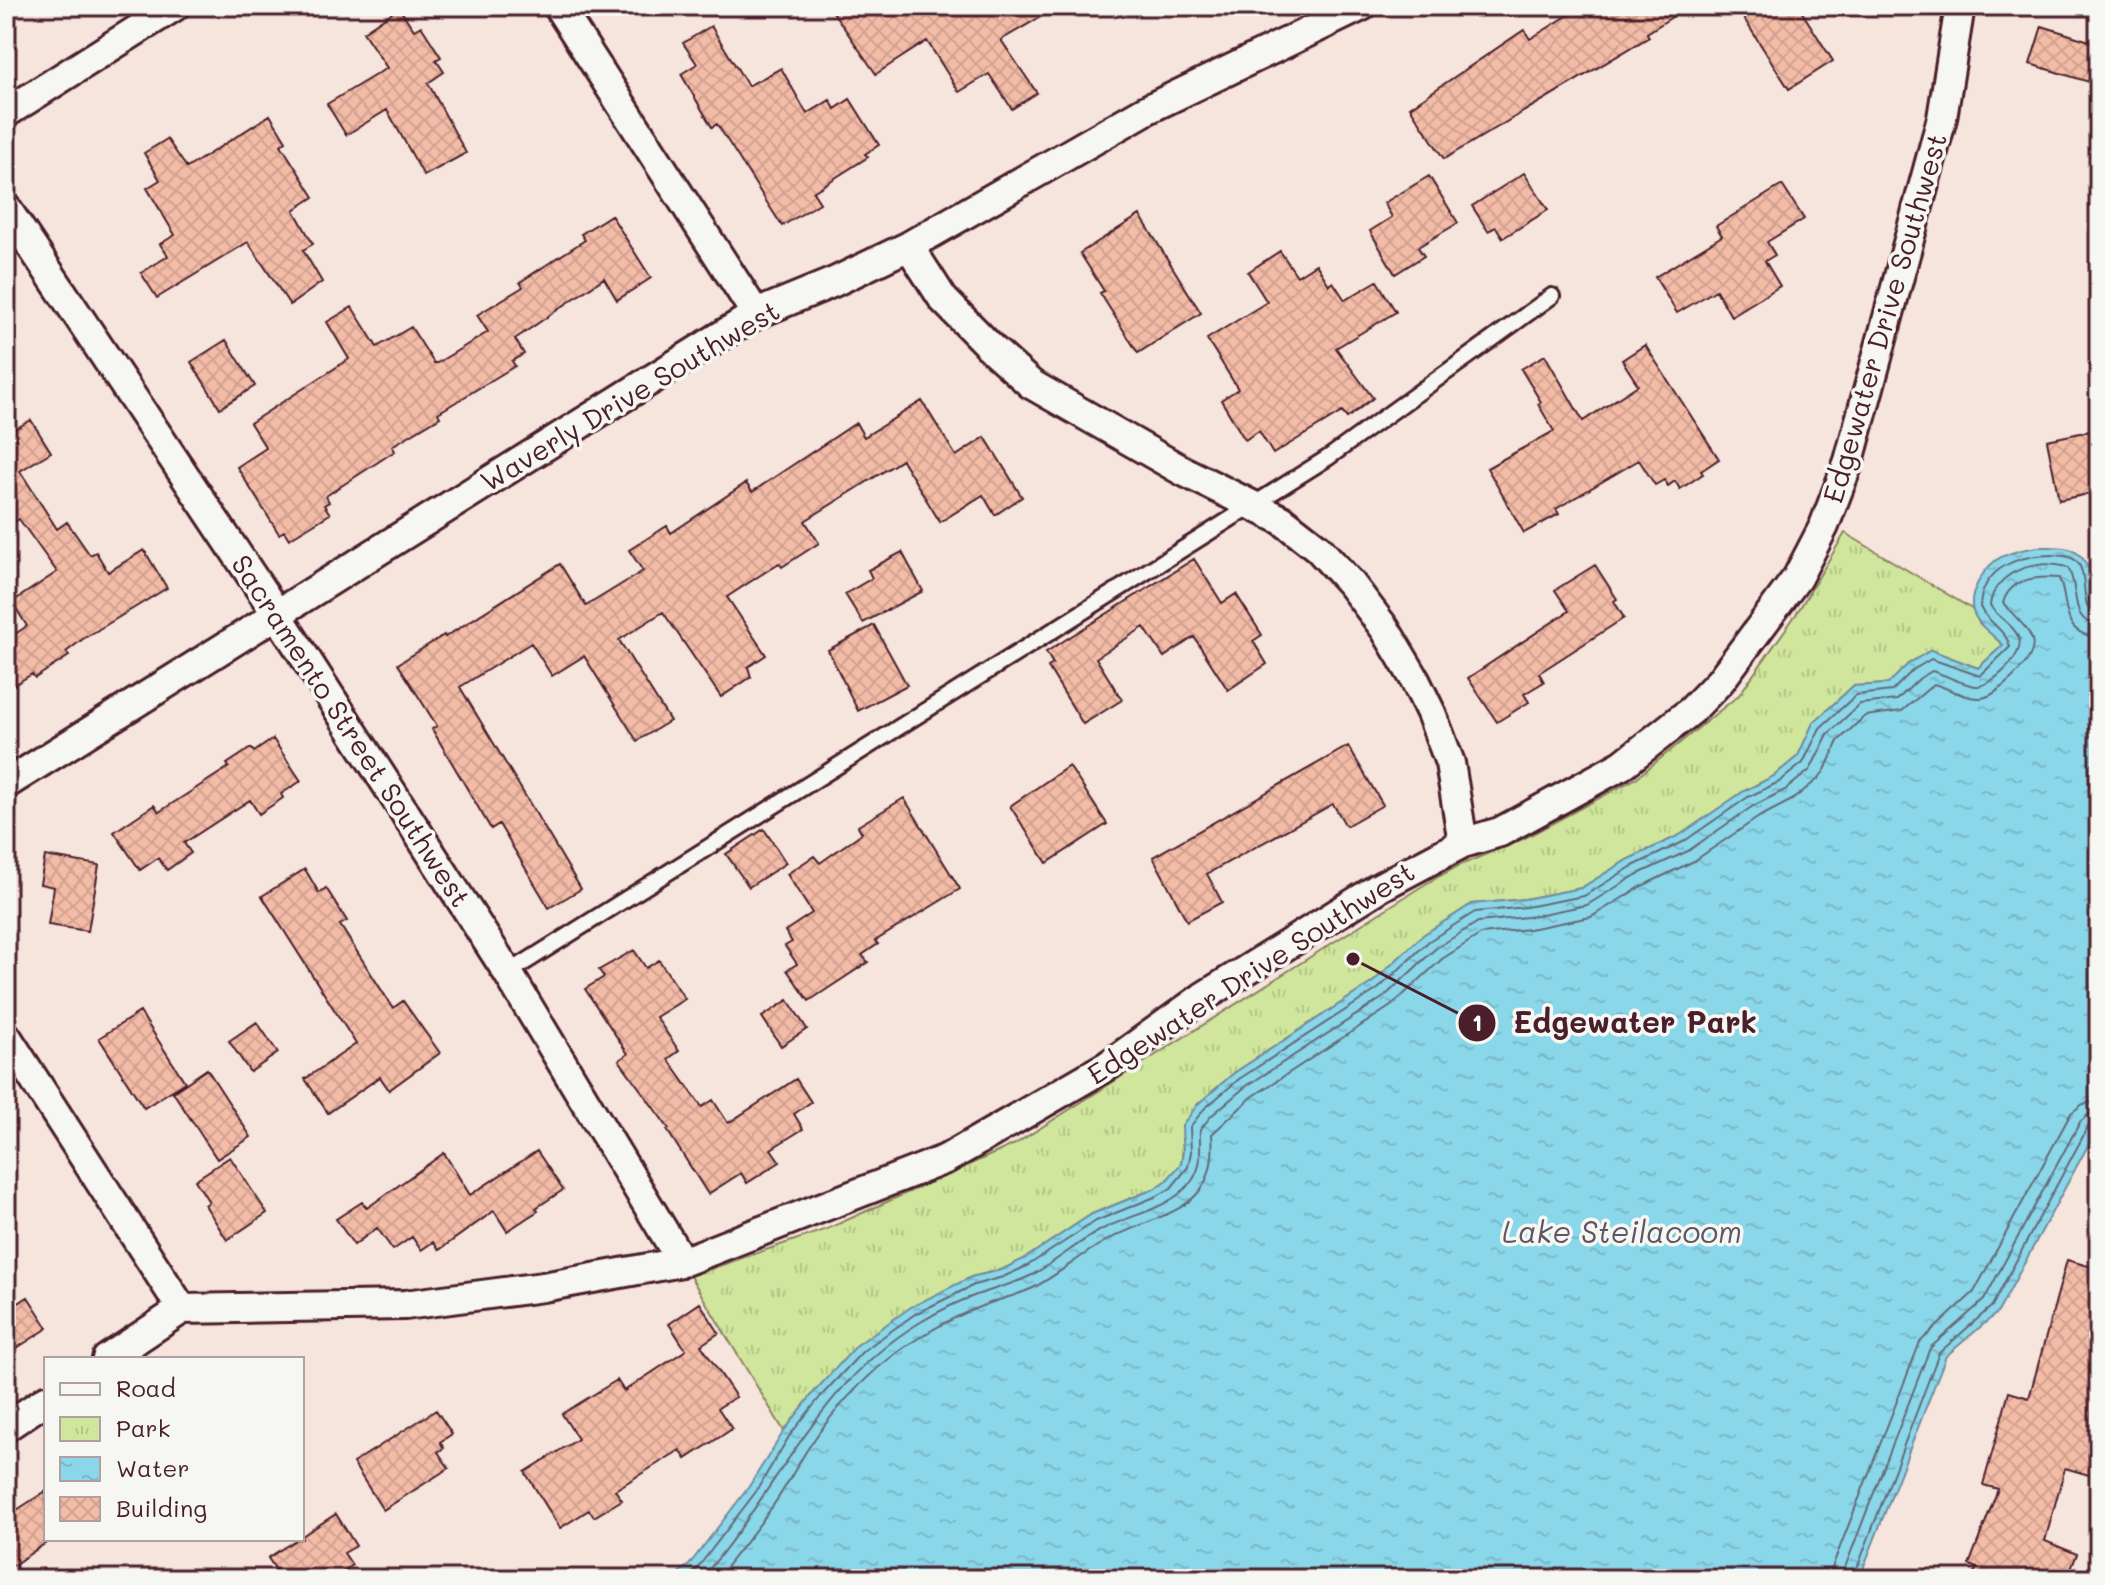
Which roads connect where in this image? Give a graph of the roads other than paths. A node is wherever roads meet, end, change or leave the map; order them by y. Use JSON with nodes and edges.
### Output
{"nodes":[{"id":1,"x":175,"y":6,"type":"edge"},
{"id":2,"x":558,"y":6,"type":"edge"},
{"id":3,"x":1362,"y":6,"type":"edge"},
{"id":4,"x":1960,"y":6,"type":"edge"},
{"id":5,"x":6,"y":113,"type":"edge"},
{"id":6,"x":6,"y":208,"type":"edge"},
{"id":7,"x":909,"y":246,"type":"junction"},
{"id":8,"x":1552,"y":296,"type":"dead end"},
{"id":9,"x":756,"y":314,"type":"junction"},
{"id":10,"x":1252,"y":505,"type":"junction"},
{"id":11,"x":277,"y":614,"type":"junction"},
{"id":12,"x":6,"y":784,"type":"edge"},
{"id":13,"x":1463,"y":843,"type":"junction"},
{"id":14,"x":508,"y":973,"type":"junction"},
{"id":15,"x":6,"y":1036,"type":"edge"},
{"id":16,"x":682,"y":1262,"type":"junction"},
{"id":17,"x":182,"y":1309,"type":"junction"},
{"id":18,"x":110,"y":1357,"type":"edge"},
{"id":19,"x":44,"y":1401,"type":"edge"},
{"id":20,"x":6,"y":1427,"type":"edge"}],
"edges":[{"from":1,"to":5,"type":"street"},
{"from":2,"to":9,"type":"street"},
{"from":3,"to":7,"type":"street","name":"Waverly Drive Southwest"},
{"from":4,"to":13,"type":"street","name":"Edgewater Drive Southwest"},
{"from":6,"to":11,"type":"street","name":"Sacramento Street Southwest"},
{"from":7,"to":9,"type":"street","name":"Waverly Drive Southwest"},
{"from":7,"to":10,"type":"street"},
{"from":8,"to":10,"type":"lane"},
{"from":9,"to":11,"type":"street","name":"Waverly Drive Southwest"},
{"from":10,"to":13,"type":"street"},
{"from":10,"to":14,"type":"lane"},
{"from":11,"to":12,"type":"street","name":"Waverly Drive Southwest"},
{"from":11,"to":14,"type":"street","name":"Sacramento Street Southwest"},
{"from":13,"to":16,"type":"street","name":"Edgewater Drive Southwest"},
{"from":14,"to":16,"type":"street","name":"Sacramento Street Southwest"},
{"from":15,"to":17,"type":"street"},
{"from":16,"to":17,"type":"street","name":"Edgewater Drive Southwest"},
{"from":17,"to":18,"type":"street"},
{"from":19,"to":20,"type":"street"}]}
